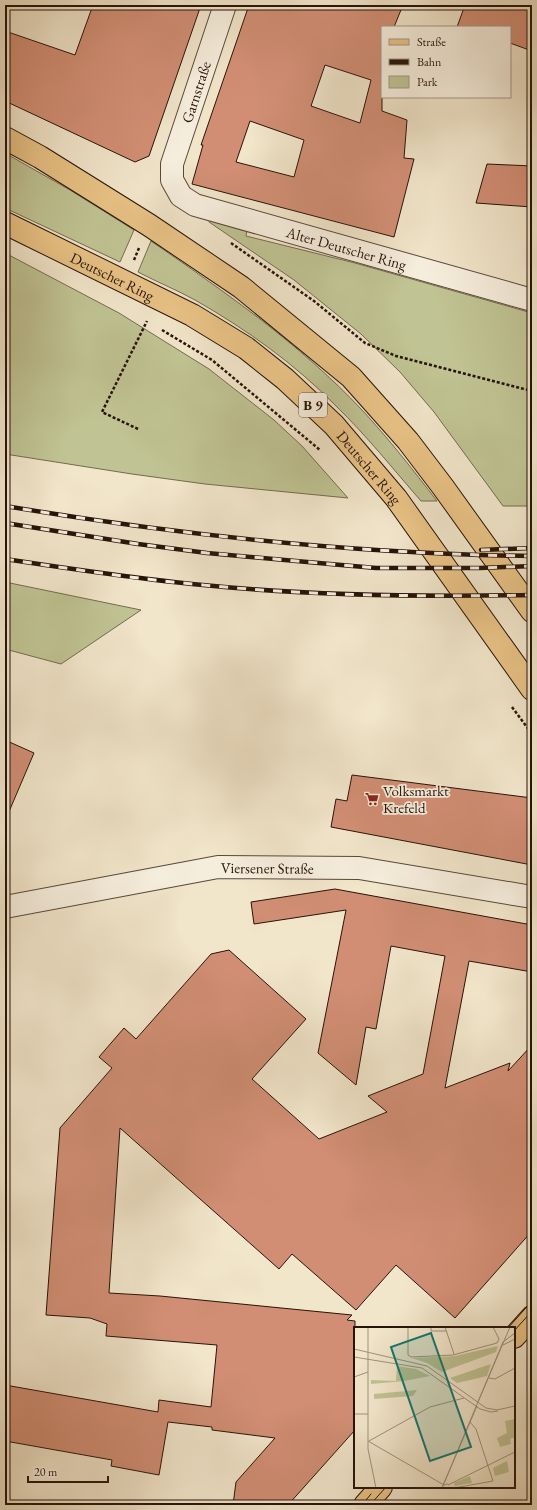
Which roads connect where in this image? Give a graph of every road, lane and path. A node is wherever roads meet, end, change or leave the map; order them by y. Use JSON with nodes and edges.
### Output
{"nodes":[{"id":1,"x":225,"y":5,"type":"edge"},
{"id":2,"x":5,"y":138,"type":"edge"},
{"id":3,"x":172,"y":180,"type":"joint"},
{"id":4,"x":5,"y":223,"type":"edge"},
{"id":5,"x":225,"y":238,"type":"dead end"},
{"id":6,"x":532,"y":300,"type":"edge"},
{"id":7,"x":140,"y":317,"type":"dead end"},
{"id":8,"x":147,"y":321,"type":"junction"},
{"id":9,"x":153,"y":325,"type":"dead end"},
{"id":10,"x":160,"y":329,"type":"dead end"},
{"id":11,"x":532,"y":391,"type":"edge"},
{"id":12,"x":138,"y":429,"type":"dead end"},
{"id":13,"x":321,"y":451,"type":"dead end"},
{"id":14,"x":532,"y":611,"type":"edge"},
{"id":15,"x":532,"y":689,"type":"edge"},
{"id":16,"x":509,"y":702,"type":"dead end"},
{"id":17,"x":532,"y":734,"type":"edge"},
{"id":18,"x":532,"y":897,"type":"edge"},
{"id":19,"x":5,"y":908,"type":"edge"},
{"id":20,"x":532,"y":1317,"type":"edge"},
{"id":21,"x":515,"y":1336,"type":"edge"},
{"id":22,"x":380,"y":1488,"type":"edge"},
{"id":23,"x":365,"y":1505,"type":"edge"}],
"edges":[{"from":1,"to":3,"type":"street","name":"Garnstraße"},
{"from":2,"to":14,"type":"main road"},
{"from":3,"to":6,"type":"street","name":"Alter Deutscher Ring"},
{"from":4,"to":15,"type":"main road","name":"Deutscher Ring","number":"B 9"},
{"from":5,"to":11,"type":"path"},
{"from":7,"to":8,"type":"path"},
{"from":8,"to":9,"type":"path"},
{"from":8,"to":12,"type":"path"},
{"from":10,"to":13,"type":"path"},
{"from":16,"to":17,"type":"path"},
{"from":18,"to":19,"type":"street","name":"Viersener Straße"},
{"from":20,"to":21,"type":"main road"},
{"from":22,"to":23,"type":"main road"}]}
